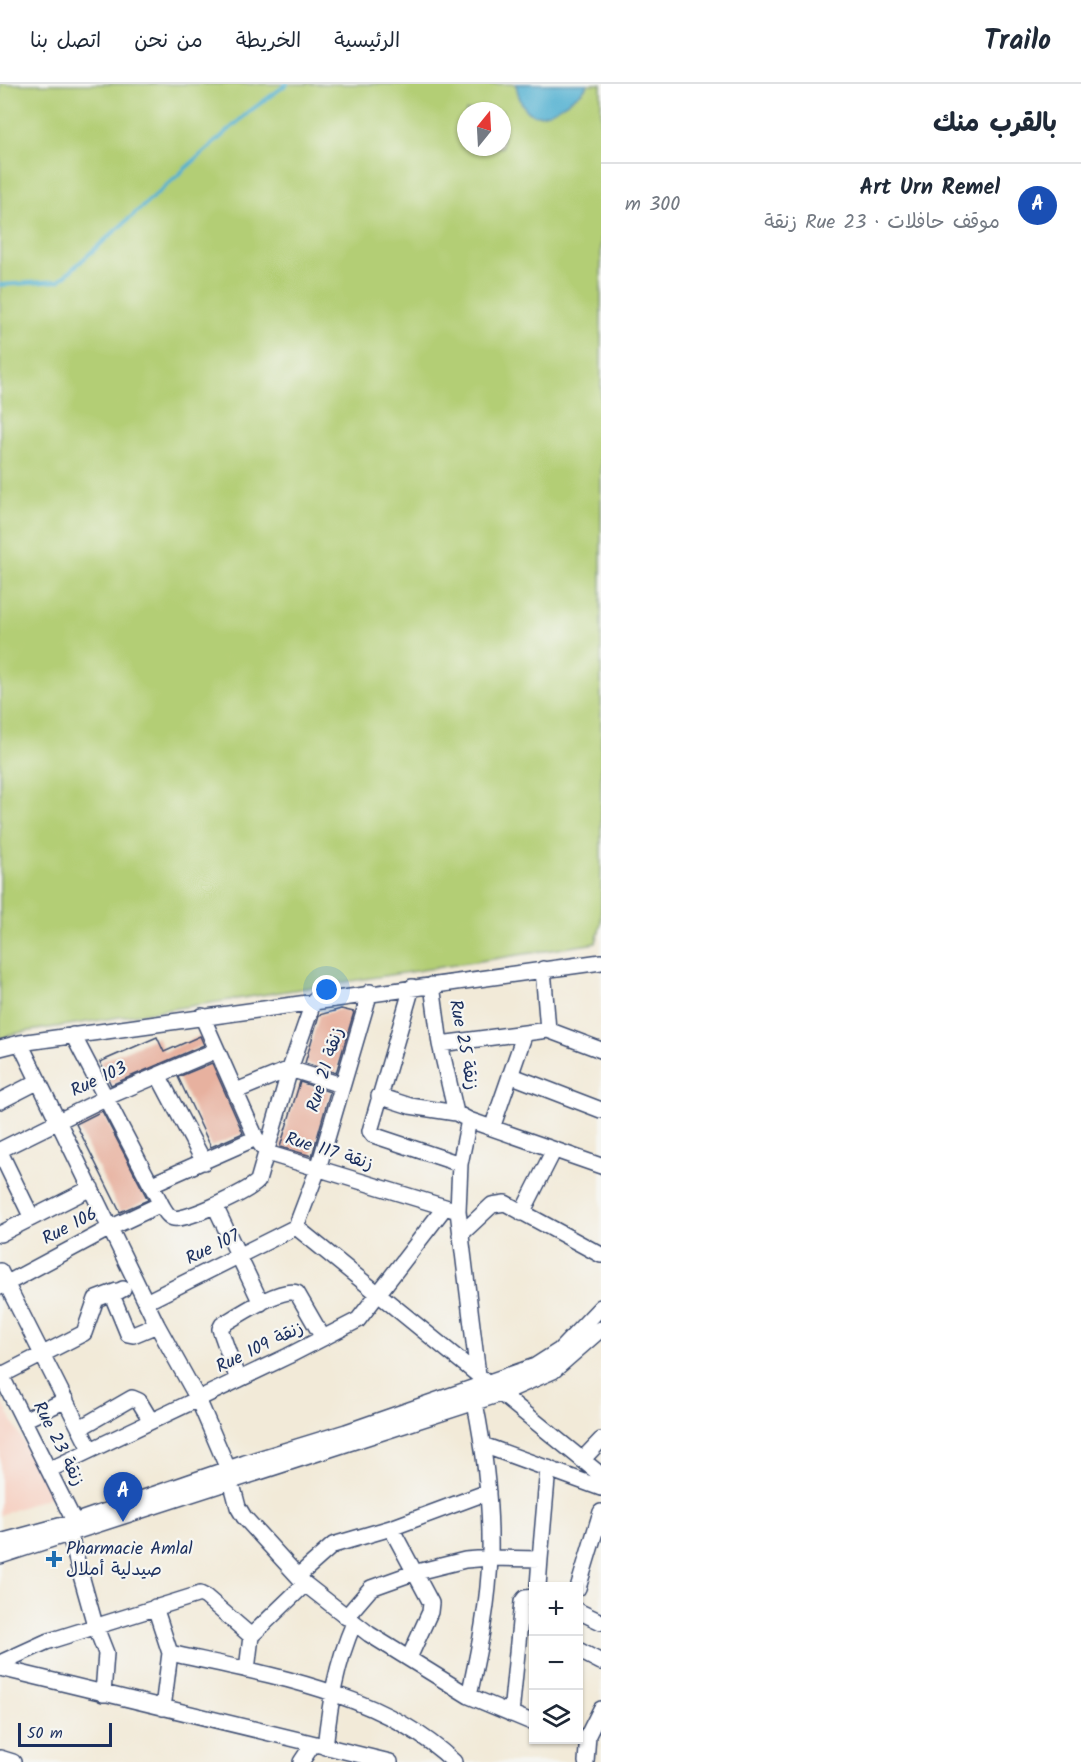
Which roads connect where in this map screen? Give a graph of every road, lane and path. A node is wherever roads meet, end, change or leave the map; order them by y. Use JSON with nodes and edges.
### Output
{"nodes":[{"id":1,"x":601,"y":962,"type":"edge"},
{"id":2,"x":543,"y":969,"type":"junction"},
{"id":3,"x":432,"y":985,"type":"junction"},
{"id":4,"x":412,"y":987,"type":"junction"},
{"id":5,"x":370,"y":992,"type":"junction"},
{"id":6,"x":314,"y":1000,"type":"junction"},
{"id":7,"x":202,"y":1016,"type":"junction"},
{"id":8,"x":548,"y":1030,"type":"junction"},
{"id":9,"x":525,"y":1033,"type":"junction"},
{"id":10,"x":73,"y":1035,"type":"junction"},
{"id":11,"x":20,"y":1042,"type":"junction"},
{"id":12,"x":440,"y":1044,"type":"junction"},
{"id":13,"x":0,"y":1048,"type":"edge"},
{"id":14,"x":217,"y":1050,"type":"junction"},
{"id":15,"x":601,"y":1050,"type":"edge"},
{"id":16,"x":290,"y":1069,"type":"junction"},
{"id":17,"x":158,"y":1075,"type":"junction"},
{"id":18,"x":510,"y":1075,"type":"junction"},
{"id":19,"x":39,"y":1081,"type":"junction"},
{"id":20,"x":341,"y":1085,"type":"junction"},
{"id":21,"x":236,"y":1091,"type":"junction"},
{"id":22,"x":107,"y":1096,"type":"junction"},
{"id":23,"x":379,"y":1096,"type":"junction"},
{"id":24,"x":0,"y":1101,"type":"edge"},
{"id":25,"x":601,"y":1110,"type":"edge"},
{"id":26,"x":463,"y":1116,"type":"junction"},
{"id":27,"x":58,"y":1121,"type":"junction"},
{"id":28,"x":492,"y":1128,"type":"junction"},
{"id":29,"x":256,"y":1138,"type":"junction"},
{"id":30,"x":554,"y":1150,"type":"junction"},
{"id":31,"x":0,"y":1151,"type":"edge"},
{"id":32,"x":267,"y":1153,"type":"junction"},
{"id":33,"x":204,"y":1162,"type":"junction"},
{"id":34,"x":460,"y":1164,"type":"junction"},
{"id":35,"x":601,"y":1166,"type":"edge"},
{"id":36,"x":318,"y":1169,"type":"junction"},
{"id":37,"x":152,"y":1185,"type":"junction"},
{"id":38,"x":90,"y":1188,"type":"junction"},
{"id":39,"x":161,"y":1204,"type":"junction"},
{"id":40,"x":215,"y":1206,"type":"junction"},
{"id":41,"x":451,"y":1209,"type":"junction"},
{"id":42,"x":522,"y":1213,"type":"junction"},
{"id":43,"x":32,"y":1218,"type":"junction"},
{"id":44,"x":296,"y":1227,"type":"junction"},
{"id":45,"x":110,"y":1228,"type":"junction"},
{"id":46,"x":0,"y":1234,"type":"edge"},
{"id":47,"x":460,"y":1235,"type":"junction"},
{"id":48,"x":601,"y":1255,"type":"edge"},
{"id":49,"x":240,"y":1257,"type":"junction"},
{"id":50,"x":2,"y":1281,"type":"edge"},
{"id":51,"x":136,"y":1283,"type":"junction"},
{"id":52,"x":117,"y":1291,"type":"junction"},
{"id":53,"x":380,"y":1293,"type":"junction"},
{"id":54,"x":146,"y":1302,"type":"junction"},
{"id":55,"x":261,"y":1303,"type":"junction"},
{"id":56,"x":601,"y":1306,"type":"edge"},
{"id":57,"x":157,"y":1325,"type":"junction"},
{"id":58,"x":601,"y":1329,"type":"edge"},
{"id":59,"x":323,"y":1338,"type":"junction"},
{"id":60,"x":43,"y":1353,"type":"junction"},
{"id":61,"x":0,"y":1375,"type":"edge"},
{"id":62,"x":483,"y":1379,"type":"junction"},
{"id":63,"x":238,"y":1380,"type":"junction"},
{"id":64,"x":500,"y":1394,"type":"junction"},
{"id":65,"x":198,"y":1399,"type":"junction"},
{"id":66,"x":66,"y":1400,"type":"junction"},
{"id":67,"x":475,"y":1403,"type":"junction"},
{"id":68,"x":24,"y":1420,"type":"junction"},
{"id":69,"x":151,"y":1421,"type":"junction"},
{"id":70,"x":80,"y":1428,"type":"junction"},
{"id":71,"x":601,"y":1440,"type":"edge"},
{"id":72,"x":483,"y":1445,"type":"junction"},
{"id":73,"x":90,"y":1449,"type":"junction"},
{"id":74,"x":582,"y":1460,"type":"junction"},
{"id":75,"x":548,"y":1468,"type":"junction"},
{"id":76,"x":49,"y":1470,"type":"junction"},
{"id":77,"x":601,"y":1475,"type":"edge"},
{"id":78,"x":230,"y":1476,"type":"junction"},
{"id":79,"x":601,"y":1488,"type":"edge"},
{"id":80,"x":488,"y":1492,"type":"junction"},
{"id":81,"x":601,"y":1512,"type":"edge"},
{"id":82,"x":391,"y":1528,"type":"junction"},
{"id":83,"x":74,"y":1530,"type":"junction"},
{"id":84,"x":0,"y":1542,"type":"edge"},
{"id":85,"x":0,"y":1556,"type":"edge"},
{"id":86,"x":490,"y":1558,"type":"junction"},
{"id":87,"x":540,"y":1559,"type":"junction"},
{"id":88,"x":414,"y":1572,"type":"junction"},
{"id":89,"x":302,"y":1580,"type":"junction"},
{"id":90,"x":538,"y":1582,"type":"edge"},
{"id":91,"x":581,"y":1582,"type":"edge"},
{"id":92,"x":529,"y":1598,"type":"edge"},
{"id":93,"x":155,"y":1607,"type":"junction"},
{"id":94,"x":583,"y":1613,"type":"edge"},
{"id":95,"x":350,"y":1620,"type":"junction"},
{"id":96,"x":601,"y":1622,"type":"edge"},
{"id":97,"x":95,"y":1626,"type":"junction"},
{"id":98,"x":526,"y":1634,"type":"edge"},
{"id":99,"x":251,"y":1636,"type":"junction"},
{"id":100,"x":583,"y":1652,"type":"edge"},
{"id":101,"x":170,"y":1653,"type":"junction"},
{"id":102,"x":409,"y":1658,"type":"junction"},
{"id":103,"x":601,"y":1662,"type":"edge"},
{"id":104,"x":0,"y":1663,"type":"edge"},
{"id":105,"x":0,"y":1668,"type":"edge"},
{"id":106,"x":247,"y":1670,"type":"junction"},
{"id":107,"x":332,"y":1691,"type":"junction"},
{"id":108,"x":103,"y":1694,"type":"junction"},
{"id":109,"x":469,"y":1696,"type":"junction"},
{"id":110,"x":163,"y":1708,"type":"junction"},
{"id":111,"x":601,"y":1709,"type":"edge"},
{"id":112,"x":511,"y":1714,"type":"junction"},
{"id":113,"x":529,"y":1722,"type":"edge"},
{"id":114,"x":576,"y":1744,"type":"edge"},
{"id":115,"x":319,"y":1746,"type":"junction"},
{"id":116,"x":590,"y":1757,"type":"edge"},
{"id":117,"x":0,"y":1758,"type":"edge"},
{"id":118,"x":13,"y":1762,"type":"edge"},
{"id":119,"x":302,"y":1762,"type":"edge"},
{"id":120,"x":390,"y":1762,"type":"edge"},
{"id":121,"x":454,"y":1762,"type":"edge"}],
"edges":[{"from":1,"to":2,"type":"street"},
{"from":2,"to":3,"type":"street"},
{"from":2,"to":8,"type":"street"},
{"from":3,"to":4,"type":"street"},
{"from":3,"to":12,"type":"street","name":"Rue 25 زنقة"},
{"from":4,"to":5,"type":"street"},
{"from":4,"to":23,"type":"street"},
{"from":5,"to":6,"type":"street"},
{"from":5,"to":20,"type":"street","name":"Rue 21 زنقة"},
{"from":6,"to":7,"type":"street"},
{"from":6,"to":16,"type":"street"},
{"from":7,"to":10,"type":"street"},
{"from":7,"to":14,"type":"street","name":"Rue 117 زنقة"},
{"from":8,"to":9,"type":"street"},
{"from":8,"to":15,"type":"street"},
{"from":9,"to":12,"type":"street"},
{"from":9,"to":18,"type":"street"},
{"from":10,"to":11,"type":"street"},
{"from":10,"to":22,"type":"street"},
{"from":11,"to":13,"type":"street"},
{"from":11,"to":19,"type":"street"},
{"from":12,"to":26,"type":"street","name":"Rue 25 زنقة"},
{"from":14,"to":17,"type":"street","name":"Rue 103"},
{"from":14,"to":21,"type":"street","name":"Rue 117 زنقة"},
{"from":16,"to":20,"type":"street"},
{"from":16,"to":21,"type":"street"},
{"from":16,"to":32,"type":"street"},
{"from":17,"to":22,"type":"street","name":"Rue 103"},
{"from":17,"to":33,"type":"street"},
{"from":18,"to":25,"type":"street"},
{"from":18,"to":28,"type":"street"},
{"from":19,"to":24,"type":"street"},
{"from":19,"to":27,"type":"street"},
{"from":20,"to":36,"type":"street","name":"Rue 21 زنقة"},
{"from":21,"to":29,"type":"street","name":"Rue 117 زنقة"},
{"from":22,"to":27,"type":"street","name":"Rue 103"},
{"from":22,"to":37,"type":"street"},
{"from":23,"to":26,"type":"street"},
{"from":23,"to":34,"type":"street"},
{"from":26,"to":28,"type":"street"},
{"from":26,"to":34,"type":"street"},
{"from":27,"to":31,"type":"street","name":"Rue 103"},
{"from":27,"to":38,"type":"street"},
{"from":28,"to":30,"type":"street"},
{"from":29,"to":32,"type":"street","name":"Rue 117 زنقة"},
{"from":29,"to":33,"type":"street"},
{"from":30,"to":35,"type":"street"},
{"from":30,"to":42,"type":"street"},
{"from":31,"to":43,"type":"street"},
{"from":32,"to":36,"type":"street","name":"Rue 117 زنقة"},
{"from":32,"to":40,"type":"street"},
{"from":33,"to":37,"type":"street"},
{"from":34,"to":41,"type":"street"},
{"from":36,"to":41,"type":"street","name":"Rue 117 زنقة"},
{"from":36,"to":44,"type":"street","name":"Rue 21 زنقة"},
{"from":37,"to":39,"type":"street"},
{"from":38,"to":43,"type":"street"},
{"from":38,"to":45,"type":"street"},
{"from":39,"to":40,"type":"street"},
{"from":39,"to":45,"type":"street","name":"Rue 106"},
{"from":40,"to":49,"type":"street"},
{"from":41,"to":47,"type":"street"},
{"from":41,"to":53,"type":"street","name":"Rue 109 زنقة"},
{"from":42,"to":47,"type":"street"},
{"from":42,"to":48,"type":"street"},
{"from":43,"to":46,"type":"street"},
{"from":44,"to":49,"type":"street","name":"Rue 107"},
{"from":44,"to":53,"type":"street"},
{"from":45,"to":50,"type":"street","name":"Rue 106"},
{"from":45,"to":51,"type":"street"},
{"from":47,"to":62,"type":"street"},
{"from":49,"to":54,"type":"street","name":"Rue 107"},
{"from":49,"to":55,"type":"street"},
{"from":50,"to":60,"type":"street"},
{"from":51,"to":52,"type":"street"},
{"from":51,"to":54,"type":"street"},
{"from":52,"to":57,"type":"street"},
{"from":52,"to":60,"type":"street"},
{"from":53,"to":59,"type":"street","name":"Rue 109 زنقة"},
{"from":53,"to":62,"type":"street"},
{"from":54,"to":57,"type":"street"},
{"from":55,"to":59,"type":"street"},
{"from":55,"to":63,"type":"street"},
{"from":56,"to":62,"type":"street"},
{"from":57,"to":65,"type":"street"},
{"from":58,"to":64,"type":"street"},
{"from":59,"to":63,"type":"street","name":"Rue 109 زنقة"},
{"from":60,"to":61,"type":"street"},
{"from":60,"to":66,"type":"street"},
{"from":61,"to":68,"type":"street","name":"Rue 23 زنقة"},
{"from":62,"to":64,"type":"street"},
{"from":62,"to":78,"type":"street"},
{"from":63,"to":65,"type":"street","name":"Rue 109 زنقة"},
{"from":64,"to":67,"type":"street"},
{"from":64,"to":74,"type":"street"},
{"from":65,"to":69,"type":"street","name":"Rue 109 زنقة"},
{"from":65,"to":78,"type":"street"},
{"from":66,"to":68,"type":"street"},
{"from":66,"to":70,"type":"street"},
{"from":67,"to":72,"type":"street"},
{"from":67,"to":78,"type":"street"},
{"from":68,"to":76,"type":"street","name":"Rue 23 زنقة"},
{"from":69,"to":70,"type":"street"},
{"from":69,"to":73,"type":"street","name":"Rue 109 زنقة"},
{"from":70,"to":73,"type":"street"},
{"from":71,"to":74,"type":"street"},
{"from":72,"to":75,"type":"street"},
{"from":72,"to":80,"type":"street"},
{"from":73,"to":76,"type":"street","name":"Rue 109 زنقة"},
{"from":74,"to":77,"type":"street"},
{"from":75,"to":79,"type":"street"},
{"from":75,"to":87,"type":"street"},
{"from":76,"to":83,"type":"street","name":"Rue 23 زنقة"},
{"from":78,"to":83,"type":"street"},
{"from":78,"to":89,"type":"street"},
{"from":80,"to":82,"type":"street"},
{"from":80,"to":86,"type":"street"},
{"from":81,"to":91,"type":"street"},
{"from":82,"to":88,"type":"street"},
{"from":82,"to":89,"type":"street"},
{"from":83,"to":84,"type":"street"},
{"from":83,"to":85,"type":"street"},
{"from":83,"to":97,"type":"street","name":"Rue 23 زنقة"},
{"from":86,"to":87,"type":"street"},
{"from":86,"to":88,"type":"street"},
{"from":86,"to":109,"type":"street"},
{"from":87,"to":90,"type":"street"},
{"from":88,"to":95,"type":"street"},
{"from":88,"to":102,"type":"street"},
{"from":89,"to":95,"type":"street"},
{"from":89,"to":99,"type":"street"},
{"from":92,"to":98,"type":"street"},
{"from":93,"to":97,"type":"street"},
{"from":93,"to":99,"type":"street"},
{"from":93,"to":101,"type":"street"},
{"from":94,"to":96,"type":"street"},
{"from":95,"to":102,"type":"street"},
{"from":95,"to":107,"type":"street"},
{"from":97,"to":104,"type":"street"},
{"from":97,"to":108,"type":"street","name":"Rue 23 زنقة"},
{"from":98,"to":112,"type":"street"},
{"from":99,"to":106,"type":"street"},
{"from":100,"to":103,"type":"street"},
{"from":101,"to":106,"type":"street"},
{"from":101,"to":110,"type":"street"},
{"from":102,"to":109,"type":"street"},
{"from":105,"to":108,"type":"street"},
{"from":106,"to":107,"type":"street"},
{"from":107,"to":115,"type":"street"},
{"from":107,"to":121,"type":"street"},
{"from":108,"to":110,"type":"street"},
{"from":109,"to":112,"type":"street"},
{"from":110,"to":115,"type":"street"},
{"from":111,"to":116,"type":"street"},
{"from":112,"to":113,"type":"street"},
{"from":114,"to":116,"type":"street"},
{"from":115,"to":119,"type":"street"},
{"from":115,"to":120,"type":"street"},
{"from":117,"to":118,"type":"street"}]}
